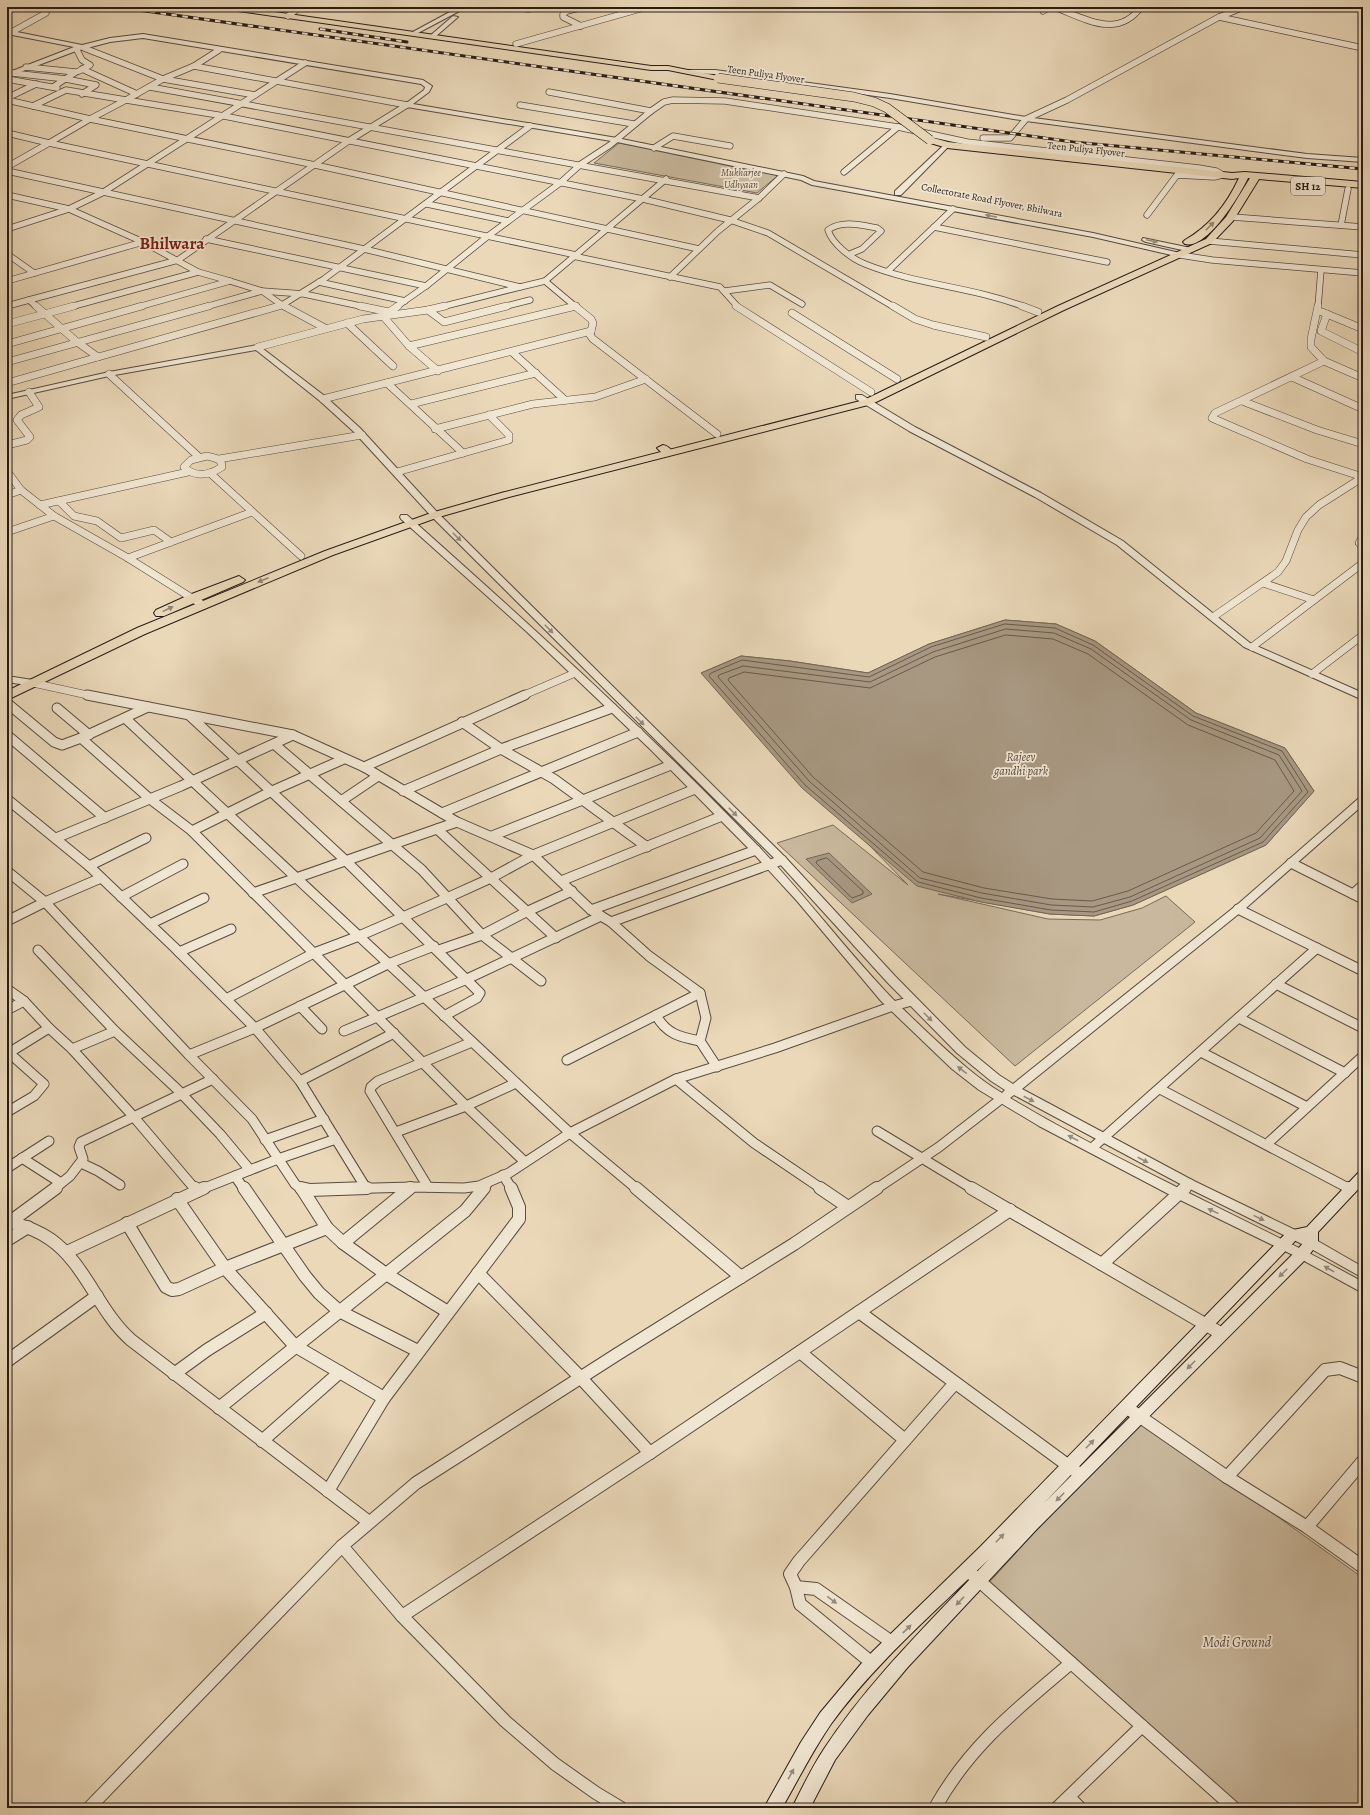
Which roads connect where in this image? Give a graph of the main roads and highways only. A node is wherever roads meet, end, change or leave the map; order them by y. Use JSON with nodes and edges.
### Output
{"nodes":[{"id":1,"x":224,"y":7,"type":"edge"},
{"id":2,"x":435,"y":34,"type":"junction"},
{"id":3,"x":668,"y":68,"type":"junction"},
{"id":4,"x":1250,"y":178,"type":"junction"},
{"id":5,"x":1363,"y":185,"type":"edge"},
{"id":6,"x":1363,"y":190,"type":"edge"},
{"id":7,"x":1179,"y":251,"type":"junction"},
{"id":8,"x":866,"y":397,"type":"junction"},
{"id":9,"x":666,"y":451,"type":"junction"},
{"id":10,"x":408,"y":520,"type":"junction"},
{"id":11,"x":7,"y":687,"type":"edge"},
{"id":12,"x":7,"y":696,"type":"edge"},
{"id":13,"x":1363,"y":1176,"type":"edge"},
{"id":14,"x":1308,"y":1243,"type":"junction"},
{"id":15,"x":773,"y":1808,"type":"edge"},
{"id":16,"x":801,"y":1808,"type":"edge"}],
"edges":[{"from":1,"to":2,"type":"main road"},
{"from":2,"to":3,"type":"main road"},
{"from":2,"to":3,"type":"main road"},
{"from":3,"to":4,"type":"main road","name":"Teen Puliya Flyover","bridge":true},
{"from":4,"to":5,"type":"main road","number":"SH 12"},
{"from":4,"to":6,"type":"main road","number":"SH 12"},
{"from":7,"to":4,"type":"main road","one_way":true},
{"from":4,"to":7,"type":"main road"},
{"from":7,"to":8,"type":"main road"},
{"from":7,"to":8,"type":"main road"},
{"from":8,"to":9,"type":"main road"},
{"from":8,"to":9,"type":"main road"},
{"from":9,"to":10,"type":"main road"},
{"from":11,"to":10,"type":"main road","one_way":true},
{"from":10,"to":12,"type":"main road","one_way":true},
{"from":13,"to":14,"type":"main road"},
{"from":15,"to":14,"type":"main road","one_way":true},
{"from":14,"to":16,"type":"main road","one_way":true}]}
